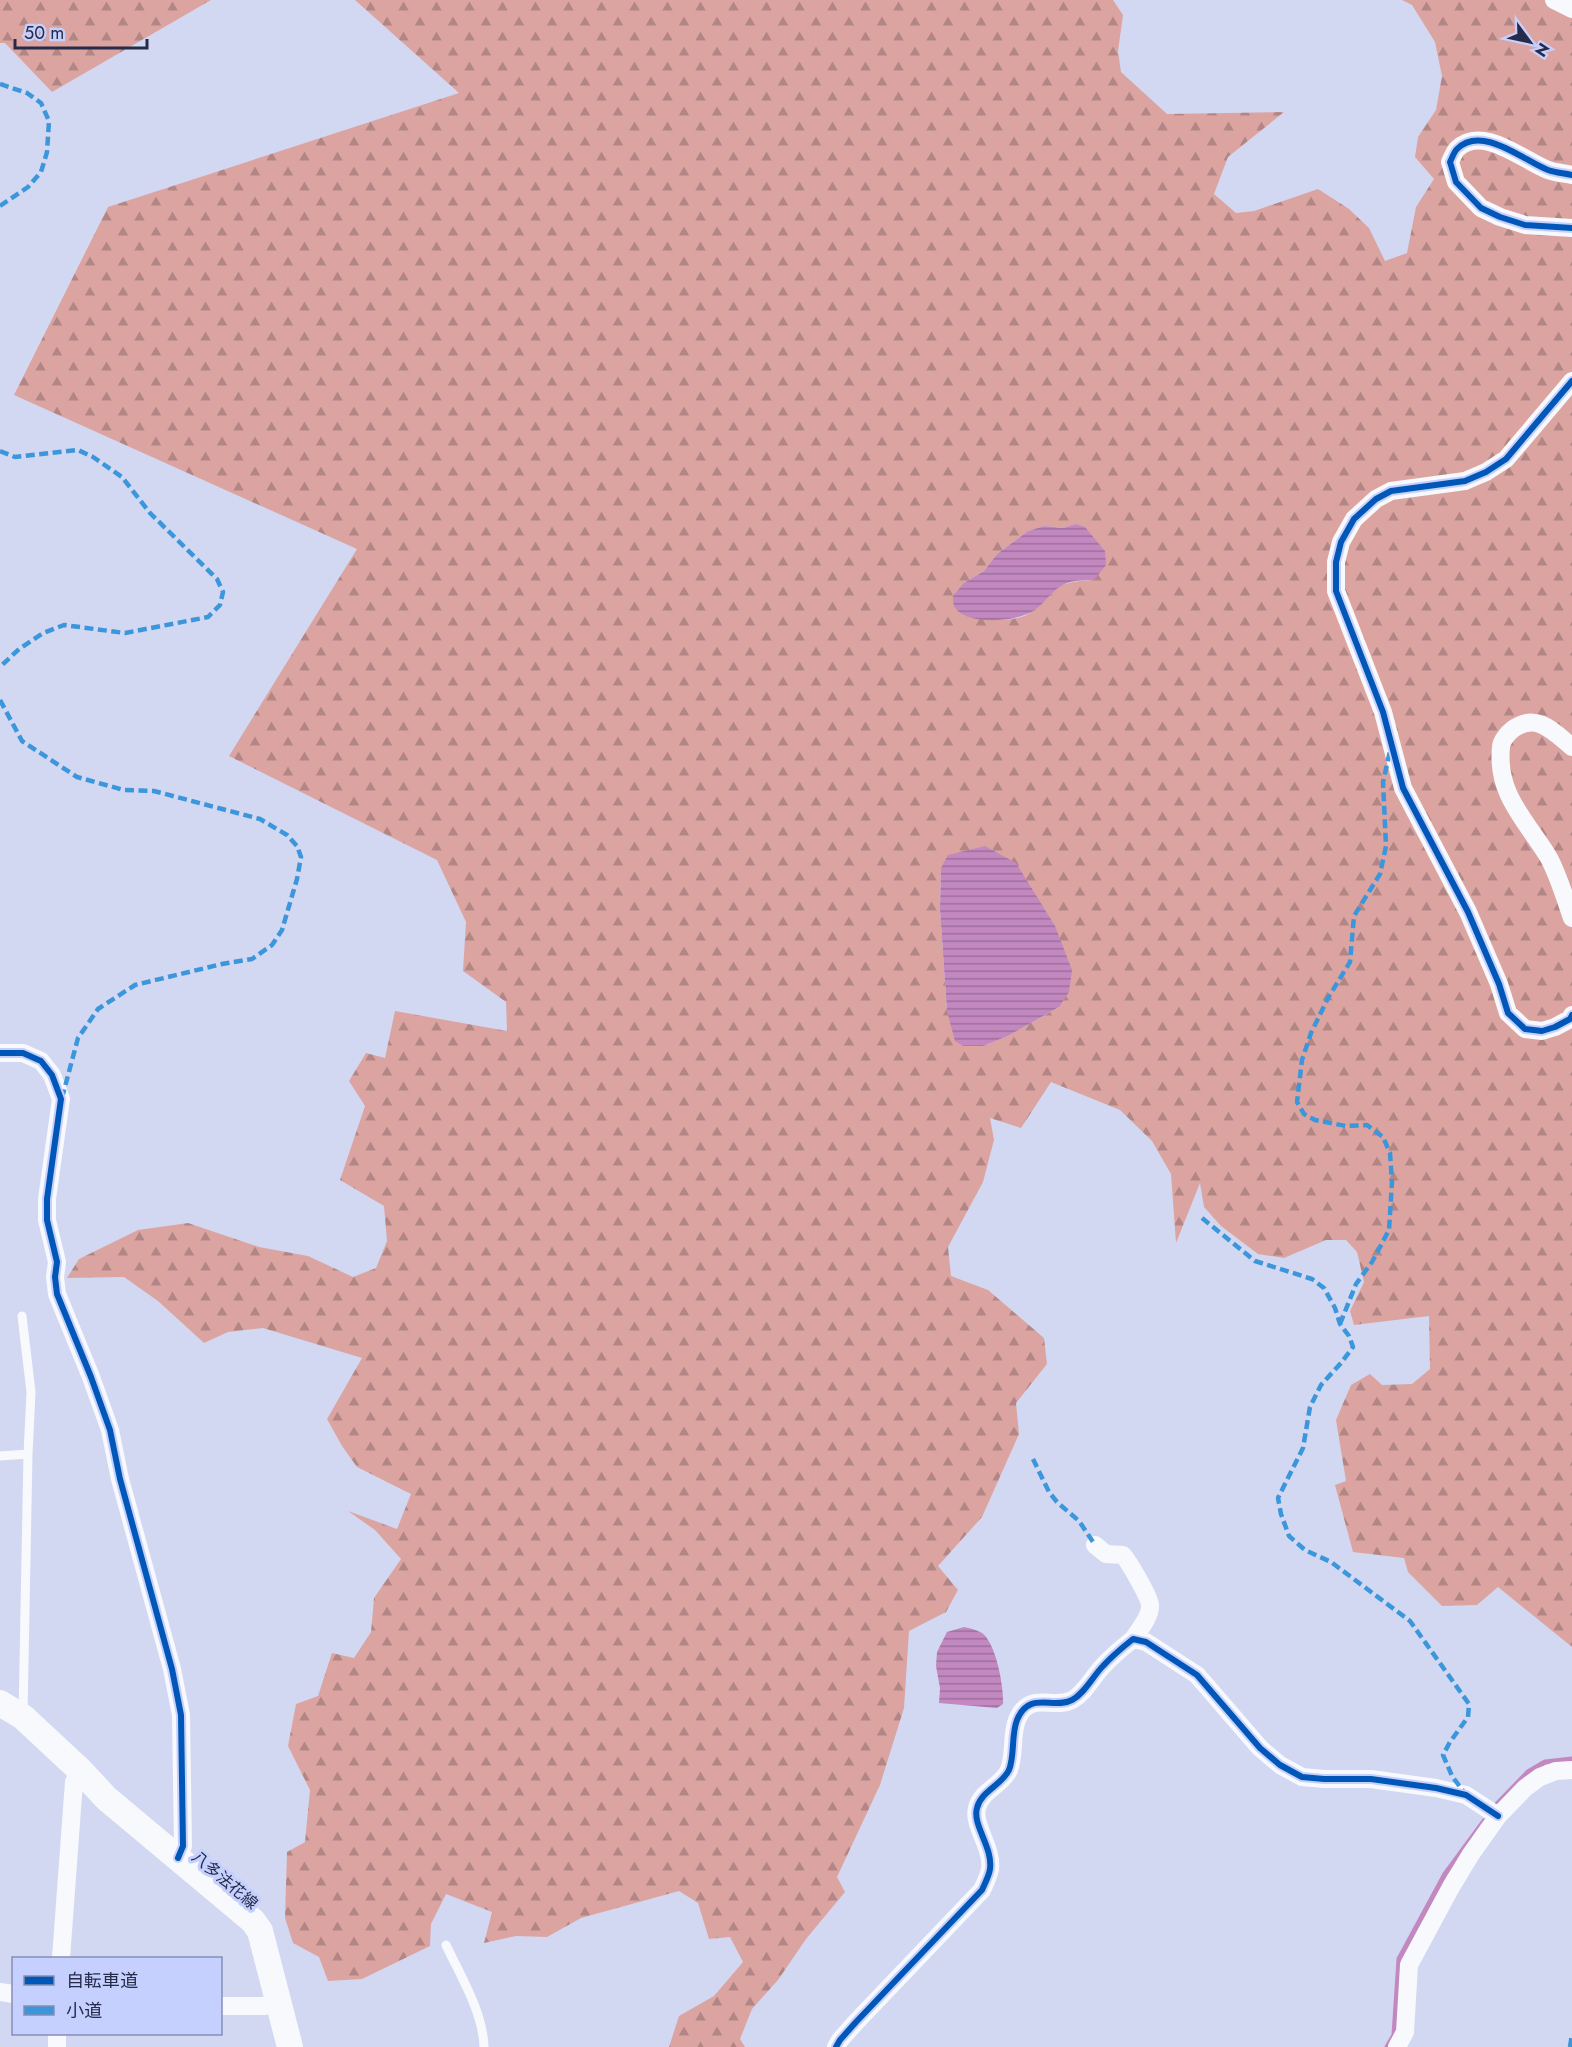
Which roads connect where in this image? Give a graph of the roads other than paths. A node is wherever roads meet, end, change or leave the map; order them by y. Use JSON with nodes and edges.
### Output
{"nodes":[{"id":1,"x":1554,"y":0,"type":"edge"},
{"id":2,"x":1572,"y":9,"type":"edge"},
{"id":3,"x":1572,"y":175,"type":"edge"},
{"id":4,"x":1572,"y":228,"type":"edge"},
{"id":5,"x":1572,"y":381,"type":"edge"},
{"id":6,"x":1572,"y":747,"type":"edge"},
{"id":7,"x":1572,"y":918,"type":"edge"},
{"id":8,"x":1572,"y":1015,"type":"edge"},
{"id":9,"x":0,"y":1053,"type":"edge"},
{"id":10,"x":22,"y":1316,"type":"dead end"},
{"id":11,"x":28,"y":1454,"type":"junction"},
{"id":12,"x":0,"y":1456,"type":"edge"},
{"id":13,"x":1095,"y":1545,"type":"dead end"},
{"id":14,"x":1133,"y":1639,"type":"junction"},
{"id":15,"x":7,"y":1712,"type":"edge"},
{"id":16,"x":1572,"y":1770,"type":"edge"},
{"id":17,"x":81,"y":1771,"type":"junction"},
{"id":18,"x":1493,"y":1812,"type":"junction"},
{"id":19,"x":178,"y":1858,"type":"junction"},
{"id":20,"x":446,"y":1945,"type":"dead end"},
{"id":21,"x":61,"y":1957,"type":"edge"},
{"id":22,"x":277,"y":2003,"type":"junction"},
{"id":23,"x":222,"y":2006,"type":"edge"},
{"id":24,"x":290,"y":2047,"type":"edge"},
{"id":25,"x":484,"y":2047,"type":"edge"},
{"id":26,"x":836,"y":2047,"type":"edge"},
{"id":27,"x":1397,"y":2047,"type":"edge"}],
"edges":[{"from":1,"to":2,"type":"street"},
{"from":3,"to":4,"type":"street"},
{"from":5,"to":8,"type":"street"},
{"from":6,"to":7,"type":"street"},
{"from":9,"to":19,"type":"street"},
{"from":10,"to":11,"type":"lane"},
{"from":11,"to":12,"type":"lane"},
{"from":11,"to":15,"type":"lane"},
{"from":13,"to":14,"type":"street"},
{"from":14,"to":18,"type":"street"},
{"from":14,"to":26,"type":"street"},
{"from":15,"to":17,"type":"main road","name":"八多法花線"},
{"from":16,"to":18,"type":"street"},
{"from":17,"to":19,"type":"main road","name":"八多法花線"},
{"from":17,"to":21,"type":"street"},
{"from":18,"to":27,"type":"street"},
{"from":19,"to":22,"type":"main road","name":"八多法花線"},
{"from":20,"to":25,"type":"lane"},
{"from":22,"to":23,"type":"street"},
{"from":22,"to":24,"type":"main road","name":"八多法花線"}]}
